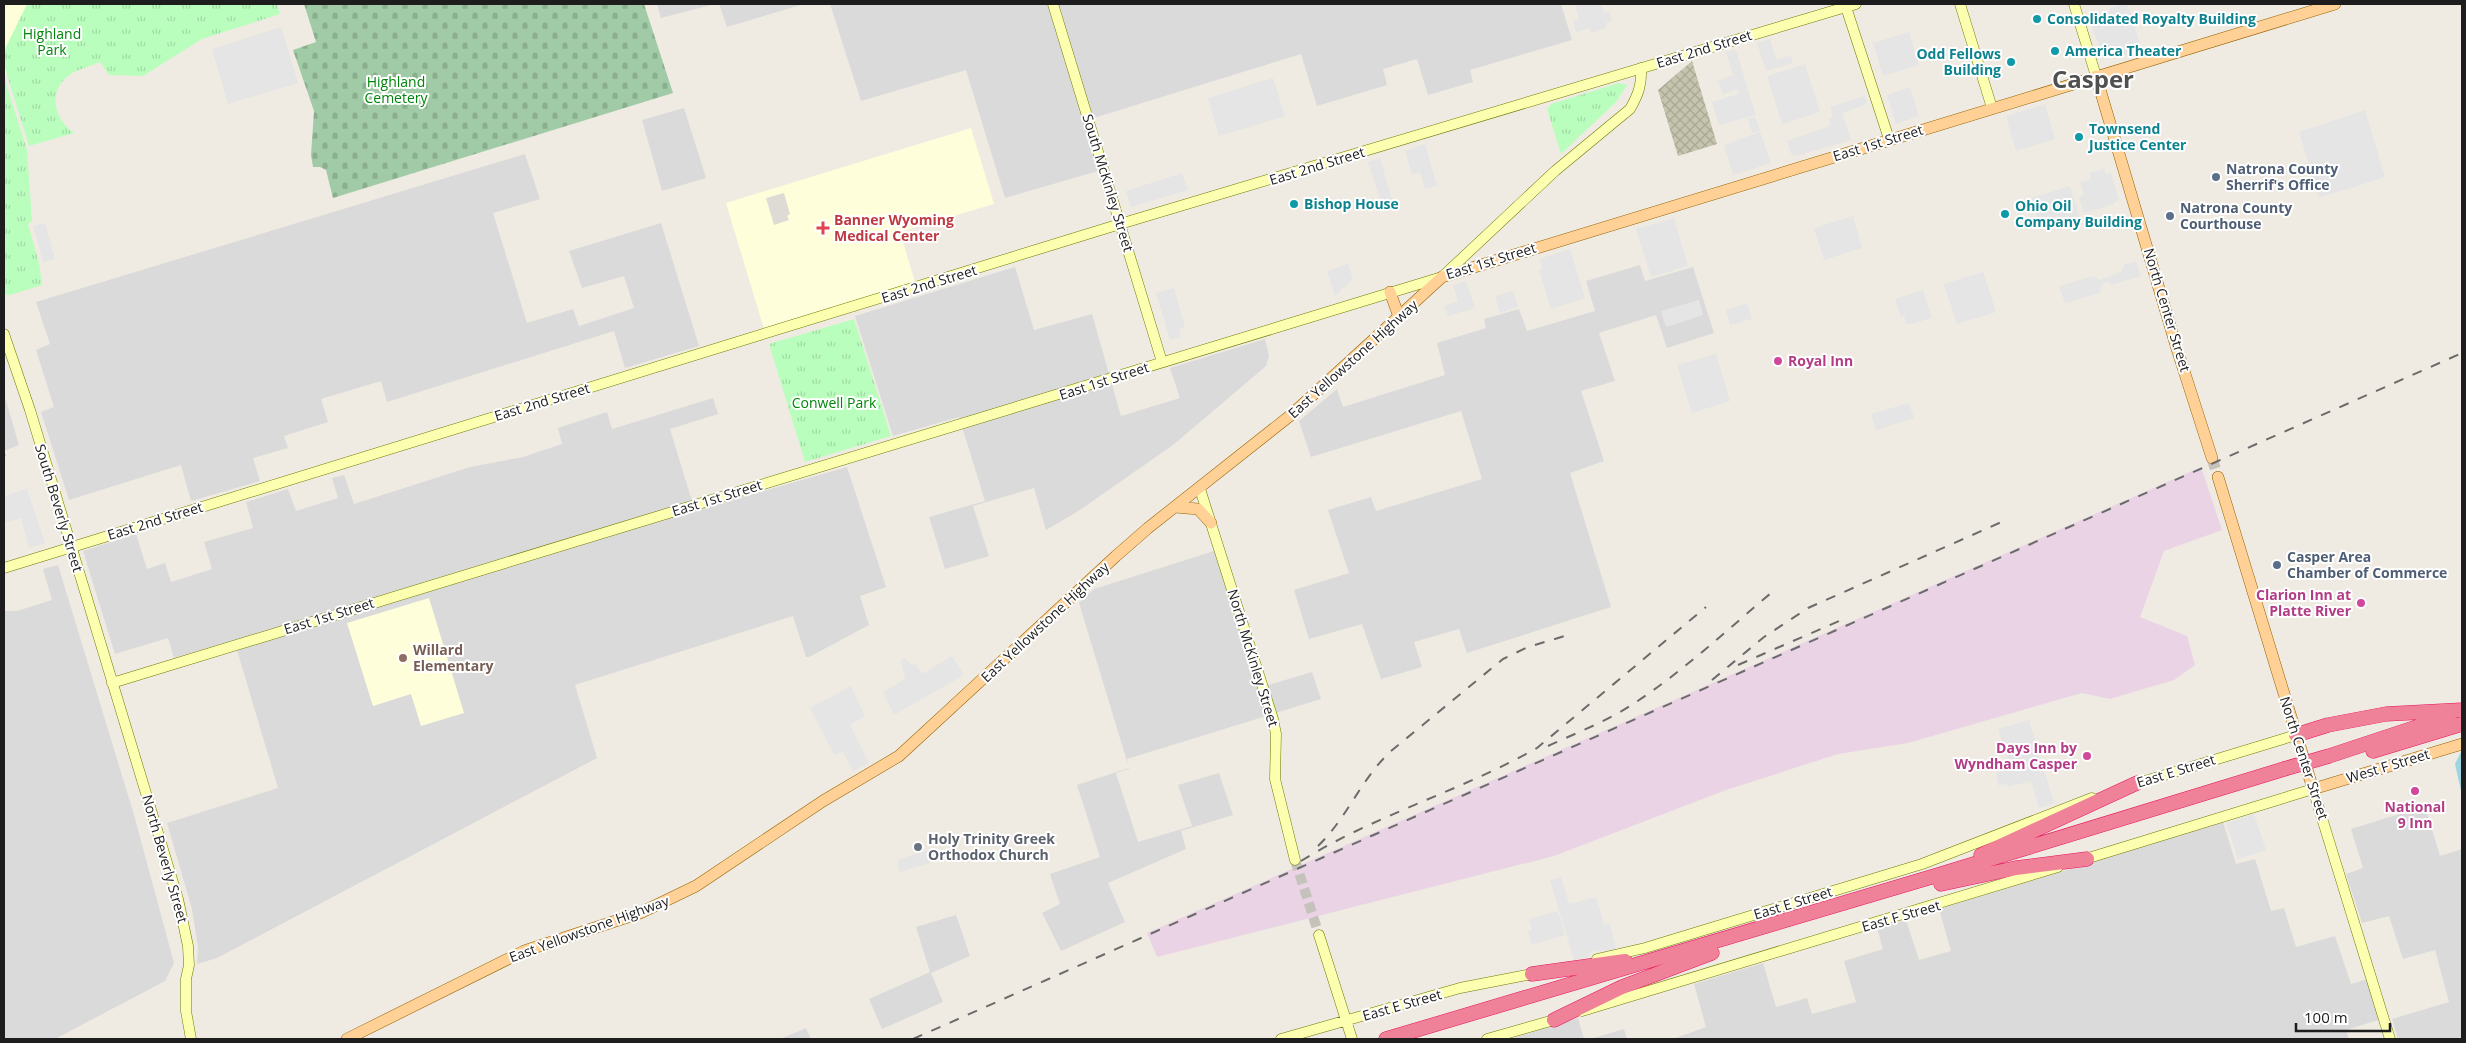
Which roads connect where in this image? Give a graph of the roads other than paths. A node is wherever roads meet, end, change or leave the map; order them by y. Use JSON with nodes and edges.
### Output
{"nodes":[{"id":1,"x":1053,"y":4,"type":"edge"},
{"id":2,"x":1960,"y":4,"type":"edge"},
{"id":3,"x":2074,"y":4,"type":"edge"},
{"id":4,"x":2335,"y":4,"type":"edge"},
{"id":5,"x":1849,"y":5,"type":"edge"},
{"id":6,"x":1641,"y":68,"type":"junction"},
{"id":7,"x":2096,"y":76,"type":"junction"},
{"id":8,"x":1992,"y":108,"type":"junction"},
{"id":9,"x":1889,"y":140,"type":"junction"},
{"id":10,"x":1120,"y":224,"type":"junction"},
{"id":11,"x":1442,"y":277,"type":"junction"},
{"id":12,"x":1390,"y":292,"type":"junction"},
{"id":13,"x":1400,"y":317,"type":"junction"},
{"id":14,"x":4,"y":334,"type":"edge"},
{"id":15,"x":1162,"y":362,"type":"junction"},
{"id":16,"x":2212,"y":458,"type":"tunnel mouth"},
{"id":17,"x":2218,"y":478,"type":"tunnel mouth"},
{"id":18,"x":1200,"y":488,"type":"junction"},
{"id":19,"x":1174,"y":508,"type":"junction"},
{"id":20,"x":1211,"y":523,"type":"junction"},
{"id":21,"x":71,"y":547,"type":"junction"},
{"id":22,"x":4,"y":568,"type":"edge"},
{"id":23,"x":112,"y":683,"type":"junction"},
{"id":24,"x":2462,"y":717,"type":"edge"},
{"id":25,"x":2296,"y":736,"type":"junction"},
{"id":26,"x":2462,"y":744,"type":"edge"},
{"id":27,"x":2137,"y":783,"type":"junction"},
{"id":28,"x":2313,"y":789,"type":"junction"},
{"id":29,"x":2086,"y":859,"type":"junction"},
{"id":30,"x":1295,"y":860,"type":"tunnel mouth"},
{"id":31,"x":1940,"y":879,"type":"junction"},
{"id":32,"x":1319,"y":934,"type":"tunnel mouth"},
{"id":33,"x":1711,"y":948,"type":"junction"},
{"id":34,"x":1532,"y":974,"type":"junction"},
{"id":35,"x":1347,"y":1020,"type":"junction"},
{"id":36,"x":1554,"y":1020,"type":"junction"},
{"id":37,"x":192,"y":1039,"type":"edge"},
{"id":38,"x":347,"y":1039,"type":"edge"},
{"id":39,"x":1281,"y":1039,"type":"edge"},
{"id":40,"x":1352,"y":1039,"type":"edge"},
{"id":41,"x":1386,"y":1039,"type":"edge"},
{"id":42,"x":1417,"y":1039,"type":"edge"},
{"id":43,"x":1487,"y":1039,"type":"edge"},
{"id":44,"x":2390,"y":1039,"type":"edge"}],
"edges":[{"from":1,"to":10,"type":"main road","name":"South McKinley Street"},
{"from":2,"to":8,"type":"main road"},
{"from":3,"to":7,"type":"main road"},
{"from":4,"to":7,"type":"main road","name":"East 1st Street"},
{"from":5,"to":6,"type":"main road","name":"East 2nd Street"},
{"from":5,"to":9,"type":"main road"},
{"from":6,"to":10,"type":"main road","name":"East 2nd Street"},
{"from":6,"to":11,"type":"main road","name":"East Yellowstone Highway"},
{"from":7,"to":8,"type":"main road","name":"East 1st Street"},
{"from":7,"to":16,"type":"main road","name":"North Center Street"},
{"from":8,"to":9,"type":"main road","name":"East 1st Street"},
{"from":9,"to":11,"type":"main road","name":"East 1st Street"},
{"from":10,"to":15,"type":"main road","name":"South McKinley Street"},
{"from":10,"to":21,"type":"main road","name":"East 2nd Street"},
{"from":11,"to":12,"type":"main road","name":"East 1st Street"},
{"from":11,"to":13,"type":"main road","name":"East Yellowstone Highway"},
{"from":12,"to":13,"type":"main road"},
{"from":12,"to":15,"type":"main road","name":"East 1st Street"},
{"from":13,"to":18,"type":"main road","name":"East Yellowstone Highway"},
{"from":14,"to":21,"type":"main road","name":"South Beverly Street"},
{"from":15,"to":23,"type":"main road","name":"East 1st Street"},
{"from":17,"to":25,"type":"main road","name":"North Center Street"},
{"from":18,"to":19,"type":"main road","name":"East Yellowstone Highway"},
{"from":18,"to":20,"type":"main road","name":"North McKinley Street"},
{"from":19,"to":20,"type":"main road"},
{"from":19,"to":38,"type":"main road","name":"East Yellowstone Highway"},
{"from":20,"to":30,"type":"main road","name":"North McKinley Street"},
{"from":21,"to":22,"type":"main road","name":"East 2nd Street"},
{"from":21,"to":23,"type":"main road","name":"South Beverly Street"},
{"from":23,"to":37,"type":"main road","name":"North Beverly Street"},
{"from":24,"to":25,"type":"highway"},
{"from":24,"to":31,"type":"highway","bridge":true},
{"from":25,"to":27,"type":"main road","name":"East E Street"},
{"from":25,"to":28,"type":"main road","name":"North Center Street"},
{"from":26,"to":28,"type":"main road","name":"West F Street"},
{"from":27,"to":31,"type":"highway"},
{"from":27,"to":34,"type":"main road","name":"East E Street"},
{"from":28,"to":29,"type":"main road","name":"East F Street"},
{"from":28,"to":44,"type":"main road","name":"North Center Street"},
{"from":29,"to":31,"type":"highway"},
{"from":29,"to":36,"type":"main road","name":"East F Street"},
{"from":31,"to":33,"type":"highway"},
{"from":32,"to":35,"type":"main road"},
{"from":33,"to":34,"type":"highway"},
{"from":33,"to":36,"type":"highway"},
{"from":33,"to":41,"type":"highway"},
{"from":33,"to":42,"type":"highway"},
{"from":34,"to":35,"type":"main road","name":"East E Street"},
{"from":35,"to":39,"type":"main road","name":"East E Street"},
{"from":35,"to":40,"type":"main road"},
{"from":36,"to":43,"type":"main road","name":"East F Street"}]}
